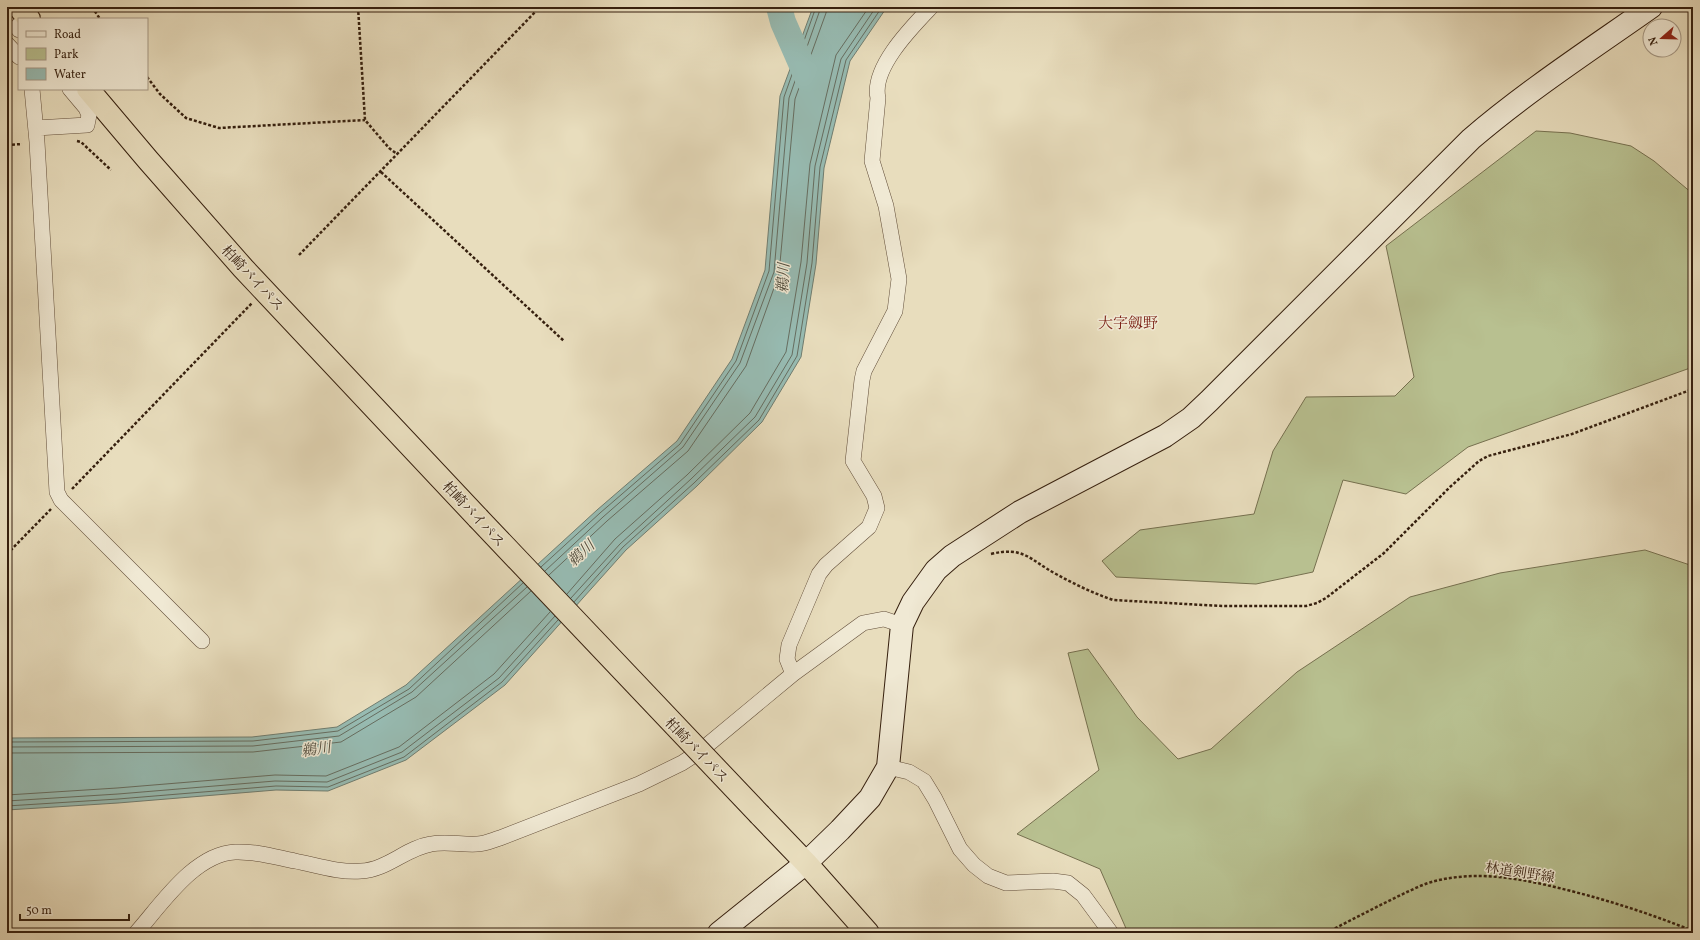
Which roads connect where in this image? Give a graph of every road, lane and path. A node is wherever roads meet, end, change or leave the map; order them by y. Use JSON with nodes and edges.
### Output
{"nodes":[{"id":1,"x":19,"y":7,"type":"edge"},
{"id":2,"x":92,"y":7,"type":"edge"},
{"id":3,"x":358,"y":7,"type":"edge"},
{"id":4,"x":540,"y":7,"type":"edge"},
{"id":5,"x":931,"y":7,"type":"edge"},
{"id":6,"x":1651,"y":7,"type":"edge"},
{"id":7,"x":28,"y":18,"type":"edge"},
{"id":8,"x":99,"y":18,"type":"edge"},
{"id":9,"x":7,"y":44,"type":"edge"},
{"id":10,"x":18,"y":57,"type":"edge"},
{"id":11,"x":148,"y":79,"type":"edge"},
{"id":12,"x":32,"y":90,"type":"edge"},
{"id":13,"x":71,"y":90,"type":"edge"},
{"id":14,"x":89,"y":90,"type":"edge"},
{"id":15,"x":365,"y":120,"type":"junction"},
{"id":16,"x":36,"y":128,"type":"junction"},
{"id":17,"x":73,"y":141,"type":"dead end"},
{"id":18,"x":397,"y":154,"type":"junction"},
{"id":19,"x":110,"y":170,"type":"dead end"},
{"id":20,"x":381,"y":172,"type":"junction"},
{"id":21,"x":299,"y":255,"type":"dead end"},
{"id":22,"x":254,"y":301,"type":"dead end"},
{"id":23,"x":564,"y":341,"type":"dead end"},
{"id":24,"x":1693,"y":389,"type":"edge"},
{"id":25,"x":61,"y":500,"type":"junction"},
{"id":26,"x":7,"y":554,"type":"edge"},
{"id":27,"x":987,"y":555,"type":"dead end"},
{"id":28,"x":902,"y":625,"type":"junction"},
{"id":29,"x":202,"y":641,"type":"dead end"},
{"id":30,"x":793,"y":674,"type":"junction"},
{"id":31,"x":888,"y":767,"type":"junction"},
{"id":32,"x":806,"y":863,"type":"junction"},
{"id":33,"x":1693,"y":931,"type":"edge"},
{"id":34,"x":136,"y":933,"type":"edge"},
{"id":35,"x":719,"y":933,"type":"edge"},
{"id":36,"x":868,"y":933,"type":"edge"},
{"id":37,"x":1111,"y":933,"type":"edge"},
{"id":38,"x":1326,"y":933,"type":"edge"}],
"edges":[{"from":1,"to":7,"type":"highway"},
{"from":2,"to":8,"type":"path"},
{"from":3,"to":15,"type":"path"},
{"from":4,"to":18,"type":"path"},
{"from":5,"to":30,"type":"street"},
{"from":6,"to":28,"type":"street"},
{"from":9,"to":10,"type":"street"},
{"from":11,"to":15,"type":"path"},
{"from":12,"to":16,"type":"street"},
{"from":13,"to":16,"type":"street"},
{"from":14,"to":32,"type":"highway","name":"柏崎バイパス","bridge":true},
{"from":15,"to":18,"type":"path"},
{"from":16,"to":25,"type":"street"},
{"from":17,"to":19,"type":"path"},
{"from":18,"to":20,"type":"path"},
{"from":20,"to":21,"type":"path"},
{"from":20,"to":23,"type":"path"},
{"from":22,"to":25,"type":"path"},
{"from":24,"to":27,"type":"path"},
{"from":25,"to":26,"type":"path"},
{"from":25,"to":29,"type":"street"},
{"from":28,"to":30,"type":"street"},
{"from":28,"to":31,"type":"street"},
{"from":30,"to":34,"type":"street"},
{"from":31,"to":32,"type":"street"},
{"from":31,"to":37,"type":"street"},
{"from":32,"to":35,"type":"street"},
{"from":32,"to":36,"type":"highway","name":"柏崎バイパス"},
{"from":33,"to":38,"type":"path","name":"林道剣野線"}]}
